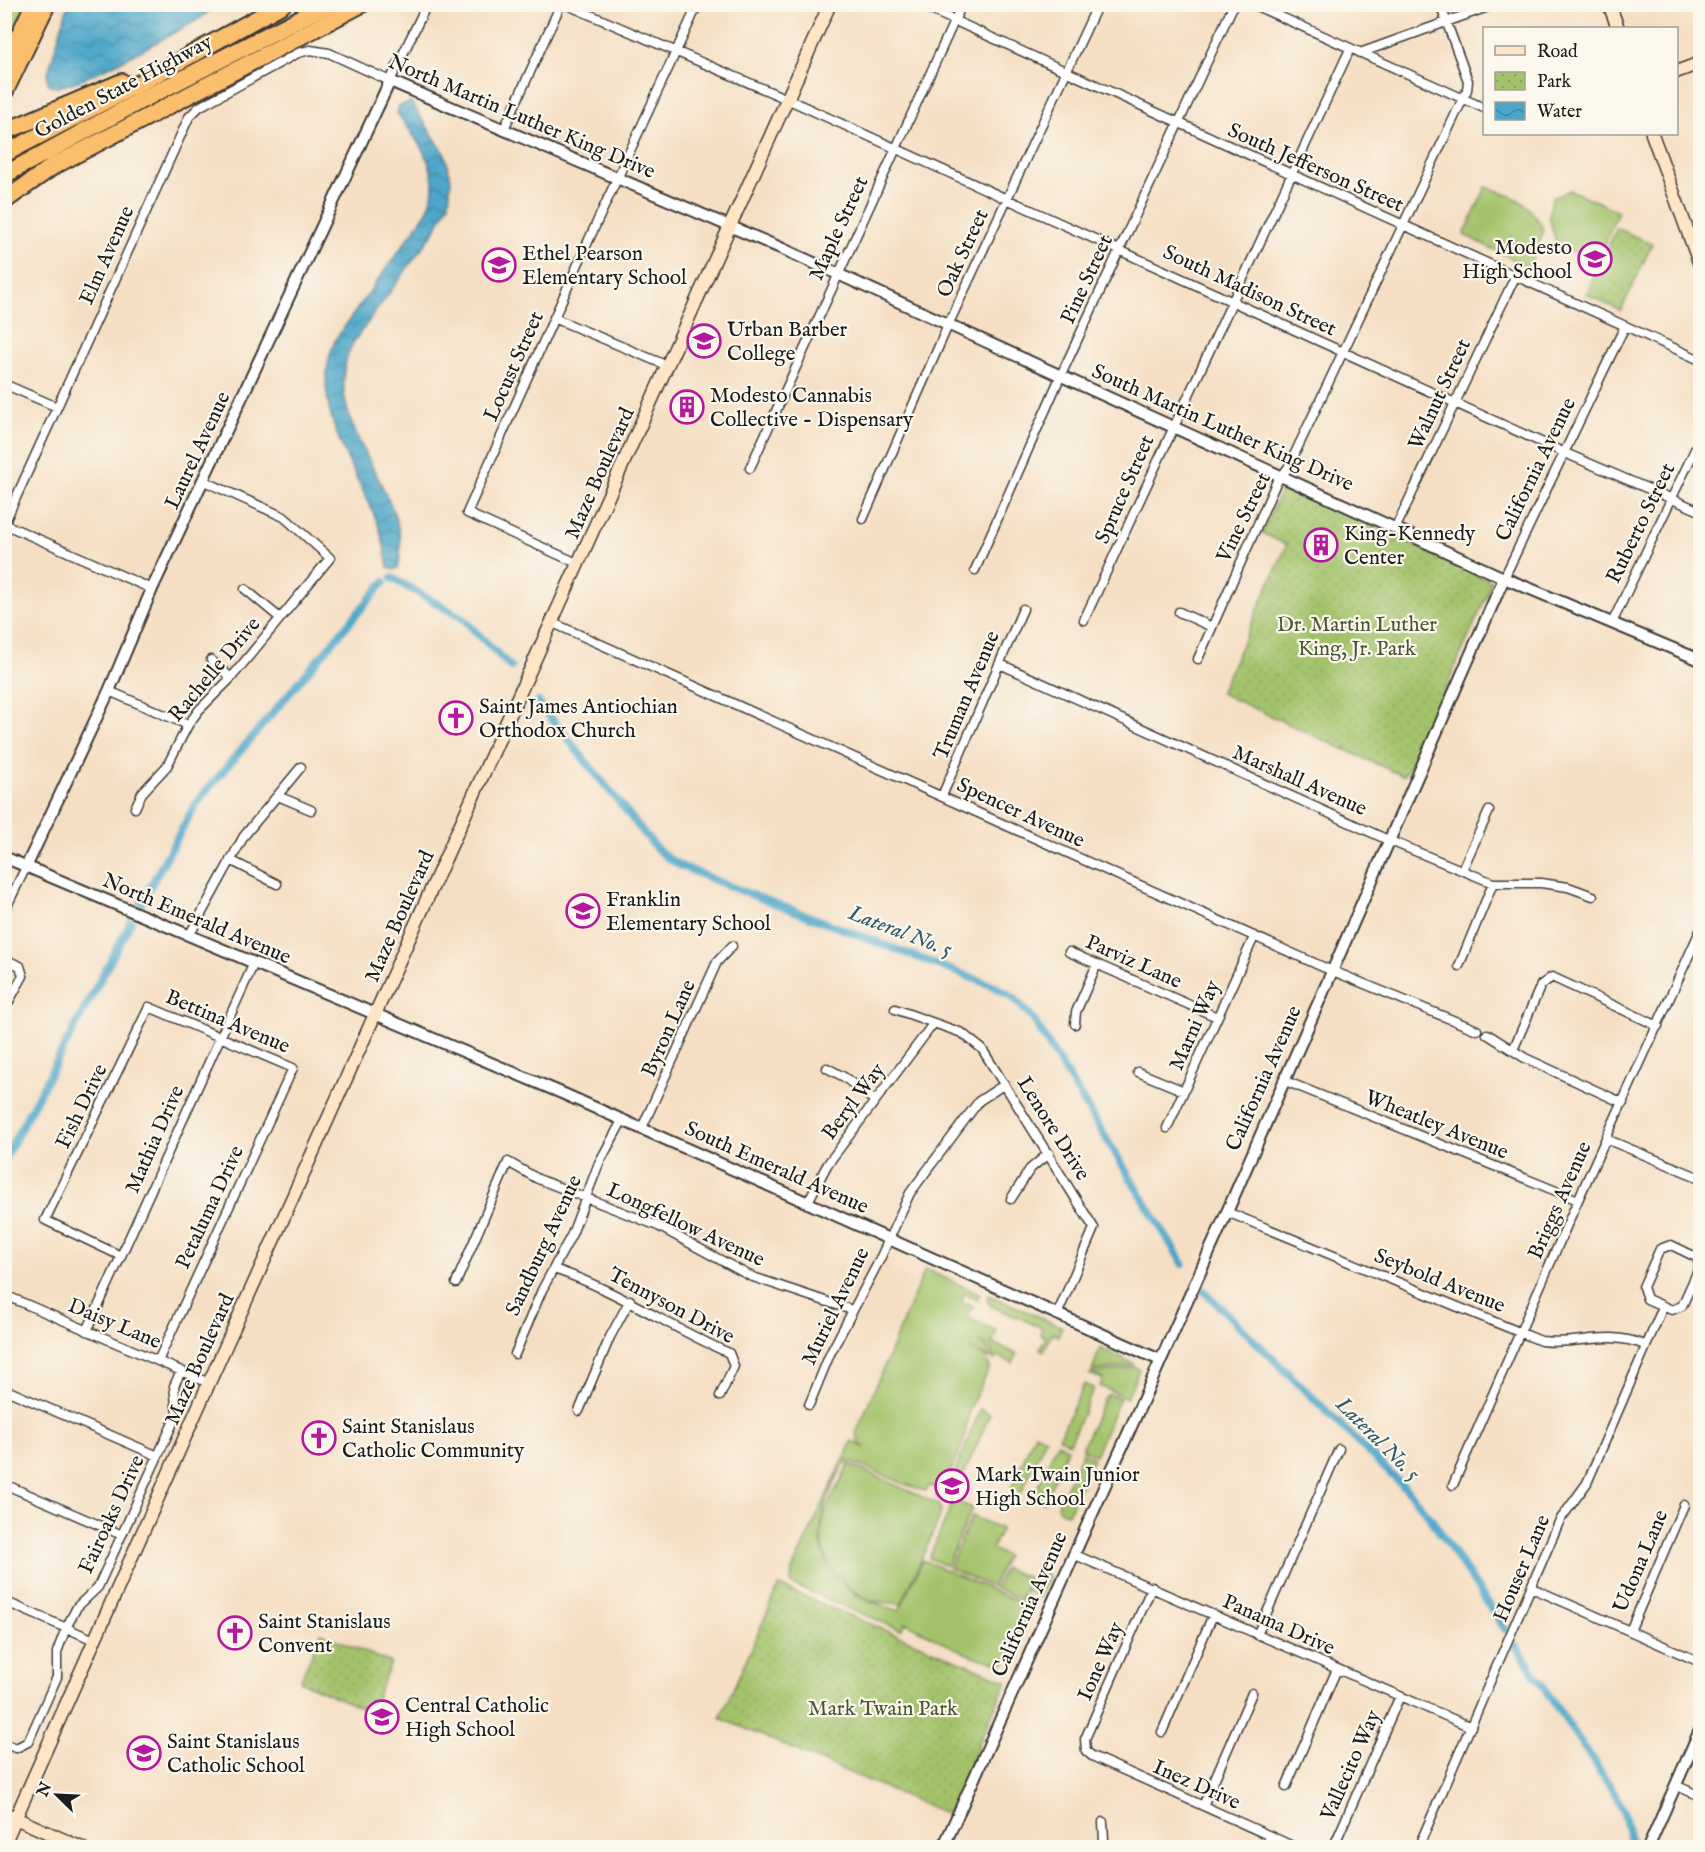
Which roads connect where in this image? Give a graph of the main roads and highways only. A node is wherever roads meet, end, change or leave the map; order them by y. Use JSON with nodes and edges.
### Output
{"nodes":[{"id":1,"x":34,"y":4,"type":"edge"},
{"id":2,"x":47,"y":4,"type":"edge"},
{"id":3,"x":283,"y":4,"type":"edge"},
{"id":4,"x":328,"y":4,"type":"edge"},
{"id":5,"x":362,"y":4,"type":"edge"},
{"id":6,"x":830,"y":4,"type":"edge"},
{"id":7,"x":1609,"y":4,"type":"edge"},
{"id":8,"x":1618,"y":27,"type":"edge"},
{"id":9,"x":1701,"y":63,"type":"edge"},
{"id":10,"x":4,"y":67,"type":"edge"},
{"id":11,"x":165,"y":69,"type":"junction"},
{"id":12,"x":1678,"y":72,"type":"edge"},
{"id":13,"x":4,"y":93,"type":"edge"},
{"id":14,"x":4,"y":132,"type":"edge"},
{"id":15,"x":1652,"y":135,"type":"edge"},
{"id":16,"x":4,"y":154,"type":"edge"},
{"id":17,"x":4,"y":175,"type":"edge"},
{"id":18,"x":4,"y":201,"type":"edge"},
{"id":19,"x":1701,"y":265,"type":"edge"},
{"id":20,"x":10,"y":1815,"type":"edge"},
{"id":21,"x":4,"y":1844,"type":"edge"},
{"id":22,"x":82,"y":1848,"type":"edge"}],
"edges":[{"from":1,"to":10,"type":"highway"},
{"from":2,"to":13,"type":"highway"},
{"from":3,"to":11,"type":"highway","name":"Golden State Highway"},
{"from":4,"to":17,"type":"highway","name":"Golden State Highway"},
{"from":5,"to":18,"type":"highway"},
{"from":6,"to":20,"type":"main road","name":"Maze Boulevard"},
{"from":7,"to":8,"type":"main road"},
{"from":9,"to":12,"type":"main road"},
{"from":11,"to":14,"type":"highway"},
{"from":11,"to":16,"type":"highway","name":"Golden State Highway"},
{"from":15,"to":19,"type":"main road"},
{"from":20,"to":21,"type":"main road","name":"Maze Boulevard"},
{"from":20,"to":22,"type":"main road"}]}
